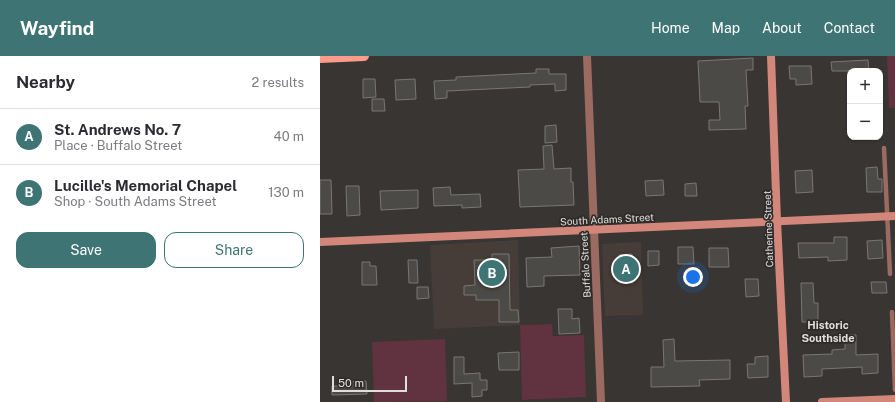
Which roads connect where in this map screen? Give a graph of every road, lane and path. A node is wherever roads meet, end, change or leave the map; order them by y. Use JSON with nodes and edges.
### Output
{"nodes":[{"id":1,"x":364,"y":56,"type":"edge"},
{"id":2,"x":587,"y":56,"type":"edge"},
{"id":3,"x":772,"y":56,"type":"edge"},
{"id":4,"x":320,"y":58,"type":"edge"},
{"id":5,"x":884,"y":148,"type":"dead end"},
{"id":6,"x":891,"y":216,"type":"edge"},
{"id":7,"x":777,"y":221,"type":"junction"},
{"id":8,"x":593,"y":230,"type":"junction"},
{"id":9,"x":320,"y":242,"type":"edge"},
{"id":10,"x":890,"y":274,"type":"dead end"},
{"id":11,"x":892,"y":312,"type":"dead end"},
{"id":12,"x":895,"y":390,"type":"edge"},
{"id":13,"x":895,"y":399,"type":"edge"},
{"id":14,"x":601,"y":402,"type":"edge"},
{"id":15,"x":786,"y":402,"type":"edge"},
{"id":16,"x":822,"y":402,"type":"edge"}],
"edges":[{"from":1,"to":4,"type":"main road"},
{"from":2,"to":8,"type":"street","name":"Buffalo Street"},
{"from":3,"to":7,"type":"street","name":"Catherine Street"},
{"from":5,"to":6,"type":"lane"},
{"from":6,"to":7,"type":"street","name":"South Adams Street"},
{"from":6,"to":10,"type":"lane"},
{"from":7,"to":8,"type":"street","name":"South Adams Street"},
{"from":7,"to":15,"type":"street","name":"Catherine Street"},
{"from":8,"to":9,"type":"street","name":"South Adams Street"},
{"from":8,"to":14,"type":"street","name":"Buffalo Street"},
{"from":11,"to":12,"type":"lane"},
{"from":13,"to":16,"type":"street"}]}
